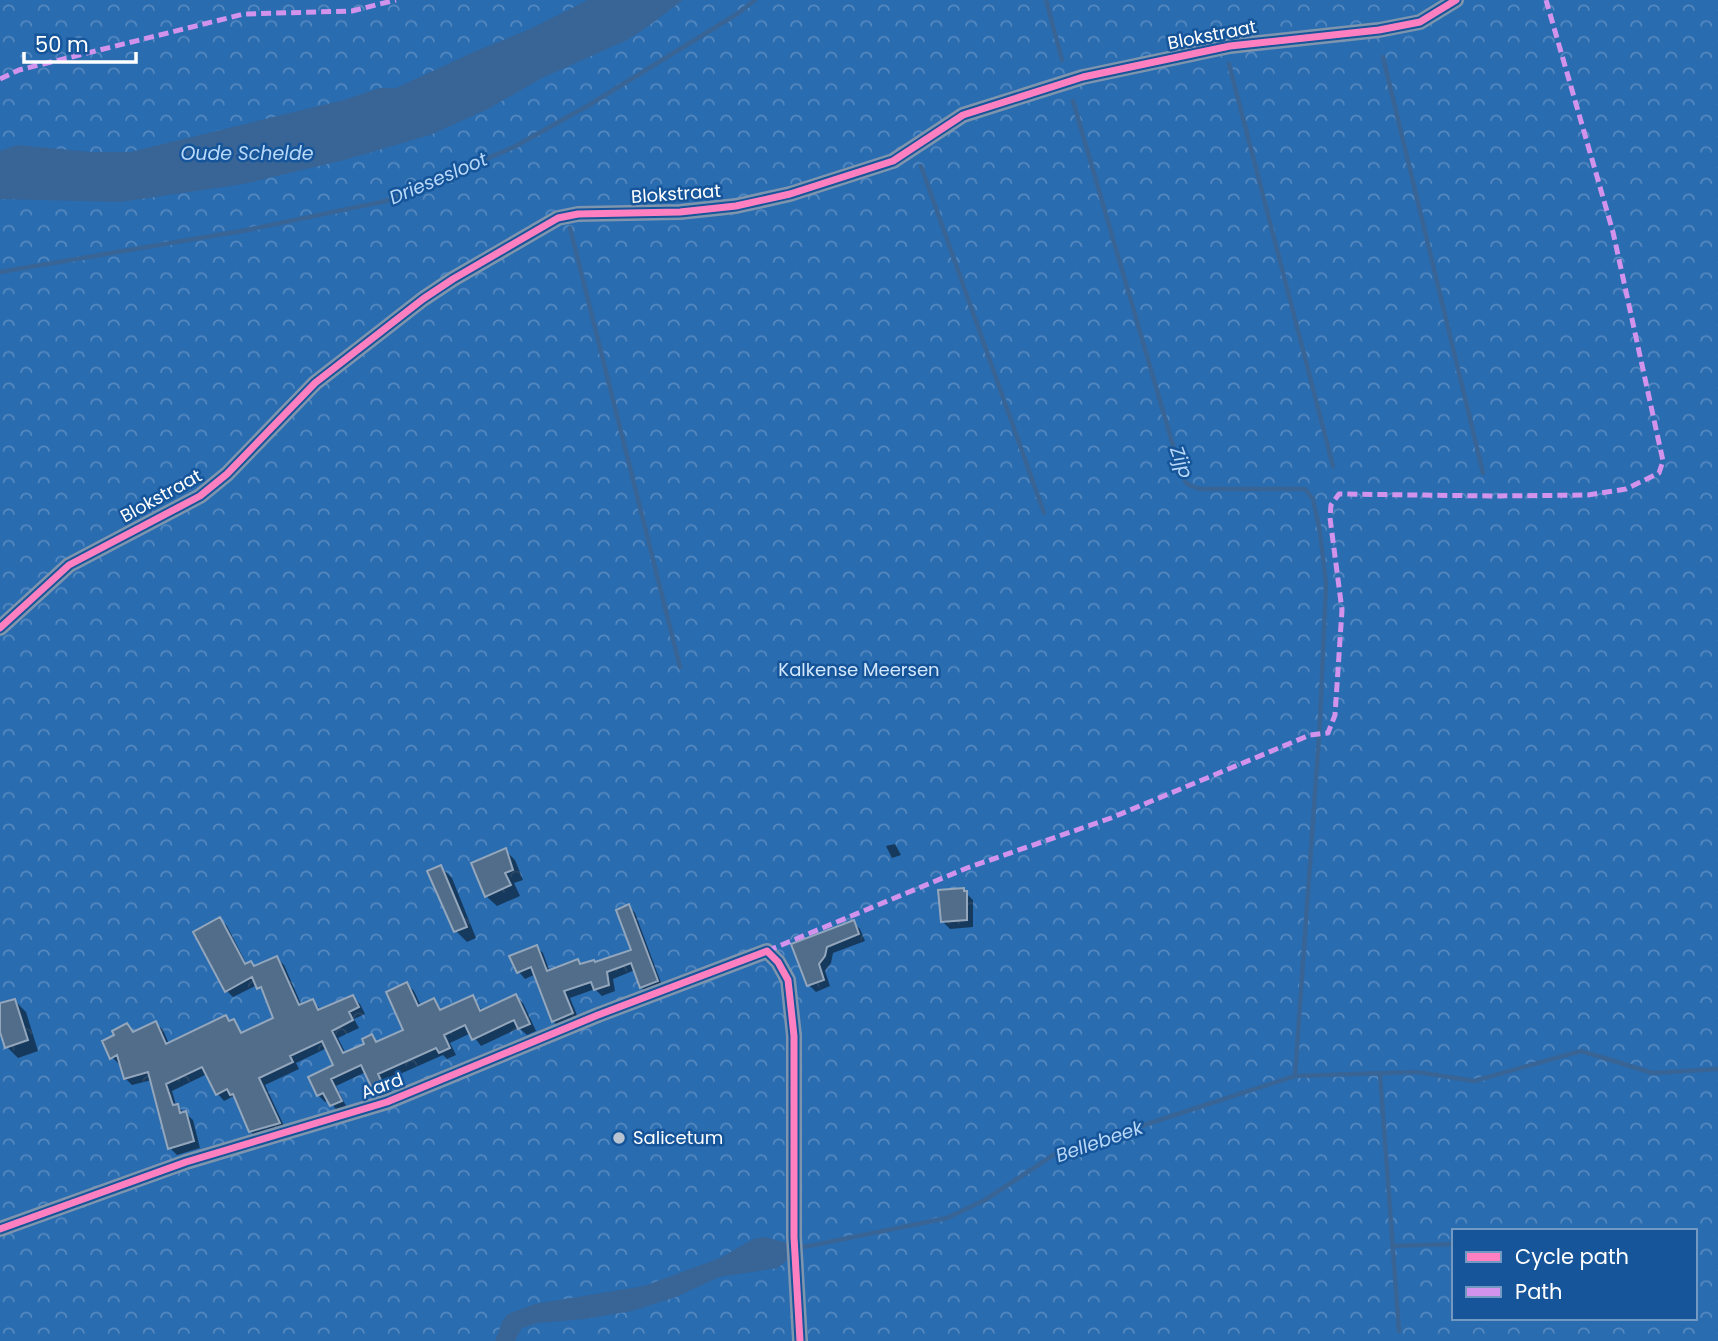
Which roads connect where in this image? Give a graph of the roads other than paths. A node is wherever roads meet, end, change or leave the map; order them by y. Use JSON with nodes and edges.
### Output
{"nodes":[{"id":1,"x":1456,"y":0,"type":"edge"},
{"id":2,"x":0,"y":628,"type":"edge"},
{"id":3,"x":0,"y":1229,"type":"edge"},
{"id":4,"x":800,"y":1341,"type":"edge"}],
"edges":[{"from":1,"to":2,"type":"street","name":"Blokstraat"},
{"from":3,"to":4,"type":"street","name":"Aard"}]}
